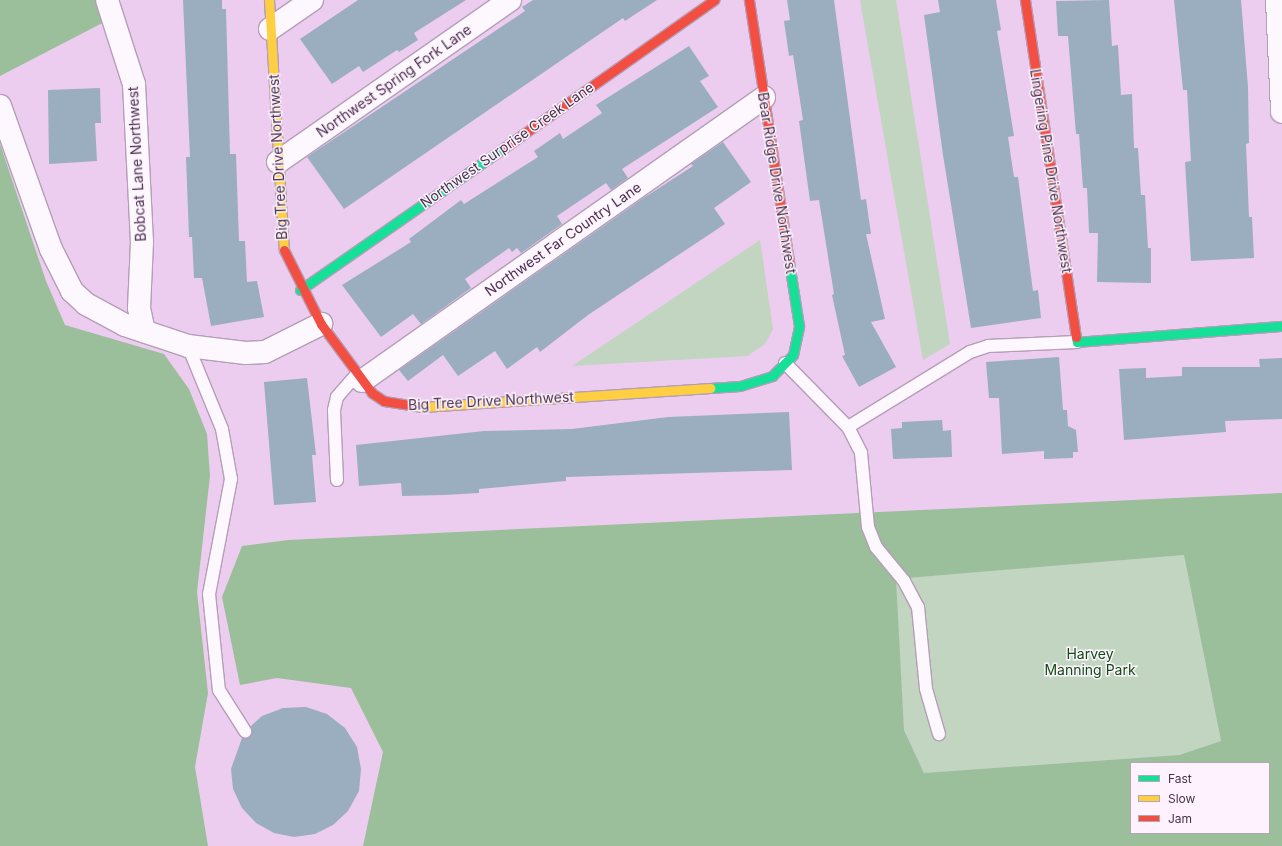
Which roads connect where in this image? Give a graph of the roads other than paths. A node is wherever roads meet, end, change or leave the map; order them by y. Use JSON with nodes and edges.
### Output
{"nodes":[{"id":1,"x":107,"y":0,"type":"edge"},
{"id":2,"x":269,"y":0,"type":"edge"},
{"id":3,"x":312,"y":0,"type":"edge"},
{"id":4,"x":510,"y":0,"type":"edge"},
{"id":5,"x":714,"y":0,"type":"edge"},
{"id":6,"x":749,"y":0,"type":"edge"},
{"id":7,"x":1025,"y":0,"type":"edge"},
{"id":8,"x":1277,"y":0,"type":"edge"},
{"id":9,"x":270,"y":29,"type":"junction"},
{"id":10,"x":764,"y":97,"type":"junction"},
{"id":11,"x":0,"y":106,"type":"edge"},
{"id":12,"x":1282,"y":112,"type":"edge"},
{"id":13,"x":278,"y":162,"type":"junction"},
{"id":14,"x":300,"y":290,"type":"junction"},
{"id":15,"x":321,"y":324,"type":"junction"},
{"id":16,"x":1282,"y":326,"type":"edge"},
{"id":17,"x":144,"y":331,"type":"junction"},
{"id":18,"x":1077,"y":342,"type":"junction"},
{"id":19,"x":188,"y":346,"type":"junction"},
{"id":20,"x":785,"y":363,"type":"junction"},
{"id":21,"x":360,"y":378,"type":"junction"},
{"id":22,"x":848,"y":427,"type":"junction"},
{"id":23,"x":337,"y":480,"type":"dead end"},
{"id":24,"x":245,"y":731,"type":"dead end"},
{"id":25,"x":939,"y":734,"type":"dead end"}],
"edges":[{"from":1,"to":17,"type":"street","name":"Bobcat Lane Northwest"},
{"from":2,"to":9,"type":"street","name":"Big Tree Drive Northwest"},
{"from":3,"to":9,"type":"street"},
{"from":4,"to":13,"type":"street","name":"Northwest Spring Fork Lane"},
{"from":5,"to":14,"type":"street","name":"Northwest Surprise Creek Lane"},
{"from":6,"to":10,"type":"street","name":"Bear Ridge Drive Northwest"},
{"from":7,"to":18,"type":"street","name":"Lingering Pine Drive Northwest"},
{"from":8,"to":12,"type":"street"},
{"from":9,"to":13,"type":"street","name":"Big Tree Drive Northwest"},
{"from":10,"to":20,"type":"street","name":"Bear Ridge Drive Northwest"},
{"from":10,"to":21,"type":"street","name":"Northwest Far Country Lane"},
{"from":11,"to":17,"type":"street"},
{"from":13,"to":14,"type":"street","name":"Big Tree Drive Northwest"},
{"from":14,"to":15,"type":"street","name":"Big Tree Drive Northwest"},
{"from":15,"to":19,"type":"street"},
{"from":15,"to":21,"type":"street","name":"Big Tree Drive Northwest"},
{"from":16,"to":18,"type":"street"},
{"from":17,"to":19,"type":"street"},
{"from":18,"to":22,"type":"lane"},
{"from":19,"to":24,"type":"lane"},
{"from":20,"to":21,"type":"street","name":"Big Tree Drive Northwest"},
{"from":20,"to":22,"type":"lane"},
{"from":21,"to":23,"type":"lane"},
{"from":22,"to":25,"type":"lane"}]}
